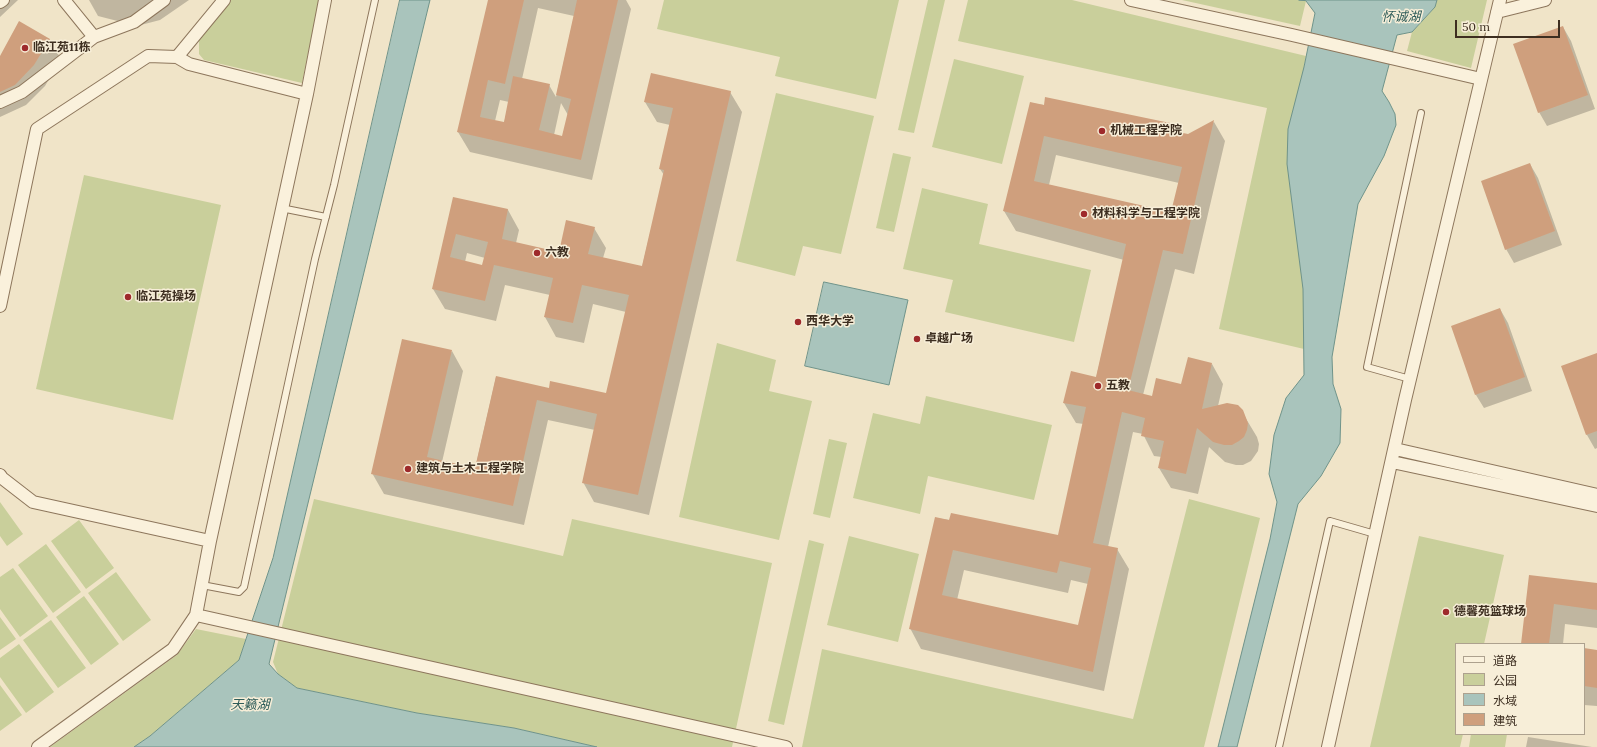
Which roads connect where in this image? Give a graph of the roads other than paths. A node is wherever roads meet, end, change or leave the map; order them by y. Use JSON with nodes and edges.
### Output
{"nodes":[{"id":1,"x":3,"y":0,"type":"edge"},
{"id":2,"x":62,"y":0,"type":"edge"},
{"id":3,"x":164,"y":0,"type":"edge"},
{"id":4,"x":224,"y":0,"type":"edge"},
{"id":5,"x":325,"y":0,"type":"edge"},
{"id":6,"x":375,"y":0,"type":"edge"},
{"id":7,"x":1132,"y":0,"type":"edge"},
{"id":8,"x":1545,"y":0,"type":"edge"},
{"id":9,"x":0,"y":2,"type":"edge"},
{"id":10,"x":1498,"y":6,"type":"edge"},
{"id":11,"x":94,"y":37,"type":"junction"},
{"id":12,"x":177,"y":57,"type":"junction"},
{"id":13,"x":1481,"y":79,"type":"junction"},
{"id":14,"x":307,"y":94,"type":"junction"},
{"id":15,"x":0,"y":102,"type":"edge"},
{"id":16,"x":1421,"y":113,"type":"dead end"},
{"id":17,"x":282,"y":208,"type":"junction"},
{"id":18,"x":326,"y":217,"type":"junction"},
{"id":19,"x":0,"y":306,"type":"edge"},
{"id":20,"x":1410,"y":379,"type":"junction"},
{"id":21,"x":1395,"y":449,"type":"junction"},
{"id":22,"x":1392,"y":462,"type":"junction"},
{"id":23,"x":0,"y":475,"type":"edge"},
{"id":24,"x":1597,"y":495,"type":"edge"},
{"id":25,"x":1597,"y":506,"type":"edge"},
{"id":26,"x":1375,"y":534,"type":"junction"},
{"id":27,"x":210,"y":541,"type":"junction"},
{"id":28,"x":202,"y":585,"type":"junction"},
{"id":29,"x":196,"y":615,"type":"junction"},
{"id":30,"x":38,"y":747,"type":"edge"},
{"id":31,"x":786,"y":747,"type":"edge"},
{"id":32,"x":1279,"y":747,"type":"edge"},
{"id":33,"x":1328,"y":747,"type":"edge"}],
"edges":[{"from":1,"to":9,"type":"street"},
{"from":2,"to":11,"type":"street"},
{"from":3,"to":11,"type":"street"},
{"from":4,"to":12,"type":"street"},
{"from":5,"to":14,"type":"street"},
{"from":6,"to":18,"type":"lane"},
{"from":7,"to":13,"type":"street"},
{"from":8,"to":10,"type":"street"},
{"from":10,"to":13,"type":"street"},
{"from":11,"to":15,"type":"street"},
{"from":12,"to":14,"type":"street"},
{"from":12,"to":19,"type":"street"},
{"from":13,"to":20,"type":"street"},
{"from":14,"to":17,"type":"street"},
{"from":16,"to":20,"type":"lane"},
{"from":17,"to":18,"type":"lane"},
{"from":17,"to":27,"type":"street"},
{"from":18,"to":28,"type":"lane"},
{"from":20,"to":21,"type":"street"},
{"from":21,"to":22,"type":"street"},
{"from":21,"to":24,"type":"street"},
{"from":22,"to":25,"type":"street"},
{"from":22,"to":26,"type":"street"},
{"from":23,"to":27,"type":"street"},
{"from":26,"to":32,"type":"lane"},
{"from":26,"to":33,"type":"street"},
{"from":27,"to":28,"type":"street"},
{"from":28,"to":29,"type":"street"},
{"from":29,"to":30,"type":"street"},
{"from":29,"to":31,"type":"street"}]}
